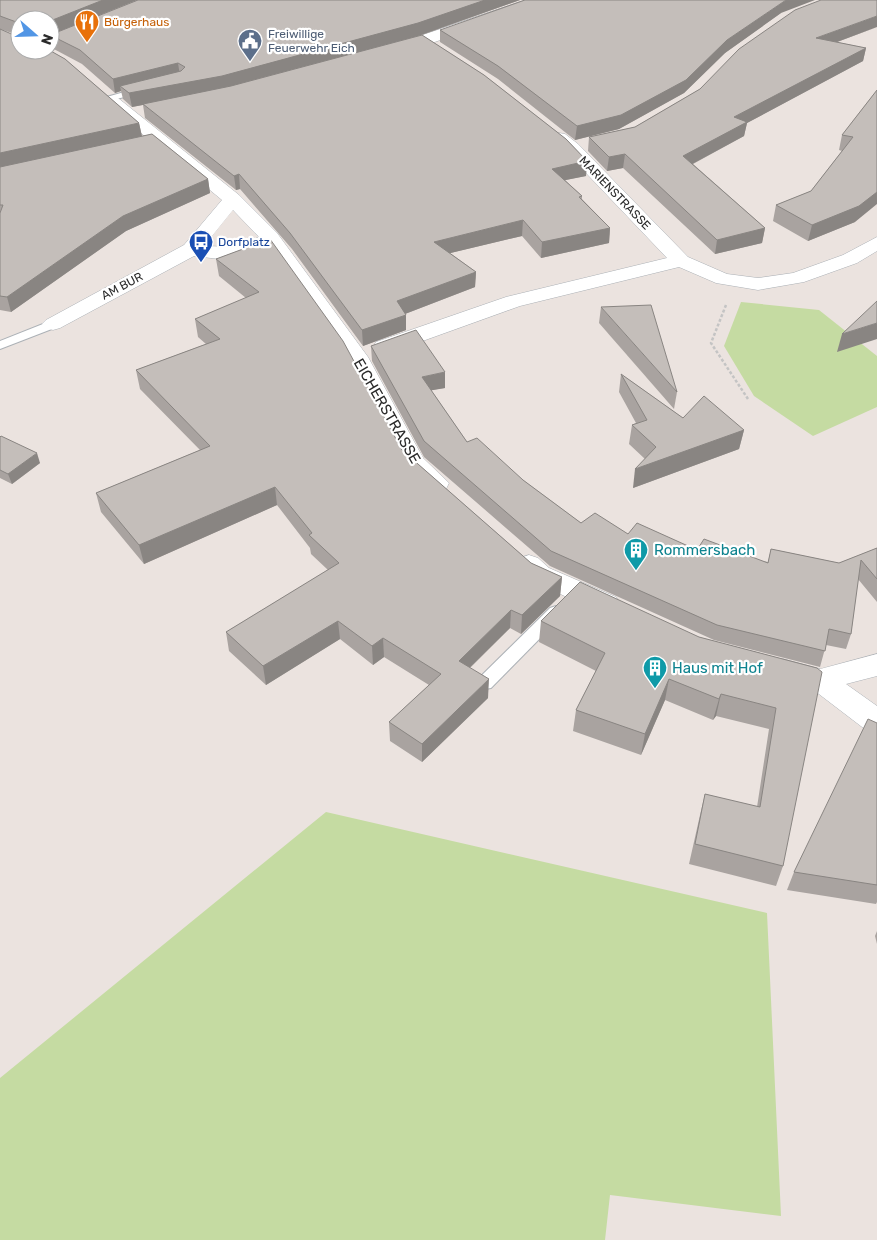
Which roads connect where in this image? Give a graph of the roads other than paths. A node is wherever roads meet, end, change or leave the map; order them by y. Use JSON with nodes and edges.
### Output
{"nodes":[{"id":1,"x":540,"y":0,"type":"edge"},
{"id":2,"x":424,"y":41,"type":"junction"},
{"id":3,"x":441,"y":52,"type":"edge"},
{"id":4,"x":377,"y":54,"type":"edge"},
{"id":5,"x":95,"y":86,"type":"edge"},
{"id":6,"x":153,"y":87,"type":"edge"},
{"id":7,"x":108,"y":98,"type":"junction"},
{"id":8,"x":147,"y":111,"type":"edge"},
{"id":9,"x":128,"y":115,"type":"junction"},
{"id":10,"x":543,"y":125,"type":"edge"},
{"id":11,"x":158,"y":140,"type":"junction"},
{"id":12,"x":140,"y":144,"type":"edge"},
{"id":13,"x":232,"y":199,"type":"junction"},
{"id":14,"x":270,"y":237,"type":"junction"},
{"id":15,"x":877,"y":244,"type":"edge"},
{"id":16,"x":191,"y":249,"type":"junction"},
{"id":17,"x":681,"y":261,"type":"junction"},
{"id":18,"x":53,"y":324,"type":"joint"},
{"id":19,"x":0,"y":345,"type":"edge"},
{"id":20,"x":357,"y":357,"type":"junction"},
{"id":21,"x":458,"y":502,"type":"edge"},
{"id":22,"x":510,"y":548,"type":"edge"},
{"id":23,"x":577,"y":591,"type":"junction"},
{"id":24,"x":628,"y":614,"type":"edge"},
{"id":25,"x":762,"y":665,"type":"edge"},
{"id":26,"x":877,"y":665,"type":"edge"},
{"id":27,"x":820,"y":680,"type":"junction"},
{"id":28,"x":485,"y":683,"type":"edge"},
{"id":29,"x":877,"y":722,"type":"edge"}],
"edges":[{"from":1,"to":2,"type":"street"},
{"from":2,"to":3,"type":"street"},
{"from":2,"to":4,"type":"street"},
{"from":5,"to":7,"type":"street","name":"EICHERSTRASSE"},
{"from":6,"to":7,"type":"lane"},
{"from":7,"to":9,"type":"street","name":"EICHERSTRASSE"},
{"from":8,"to":9,"type":"street"},
{"from":9,"to":11,"type":"street","name":"EICHERSTRASSE"},
{"from":10,"to":17,"type":"street","name":"MARIENSTRASSE"},
{"from":11,"to":12,"type":"street"},
{"from":11,"to":13,"type":"street","name":"EICHERSTRASSE"},
{"from":13,"to":14,"type":"street","name":"EICHERSTRASSE"},
{"from":13,"to":16,"type":"street","name":"AM BUR"},
{"from":14,"to":16,"type":"street"},
{"from":14,"to":20,"type":"street","name":"EICHERSTRASSE"},
{"from":15,"to":17,"type":"street","name":"MARIENSTRASSE"},
{"from":16,"to":18,"type":"street","name":"AM BUR"},
{"from":17,"to":20,"type":"street"},
{"from":18,"to":19,"type":"lane"},
{"from":20,"to":21,"type":"street","name":"EICHERSTRASSE"},
{"from":22,"to":23,"type":"street"},
{"from":23,"to":24,"type":"street"},
{"from":23,"to":28,"type":"lane"},
{"from":25,"to":27,"type":"street"},
{"from":26,"to":27,"type":"street"},
{"from":27,"to":29,"type":"street"}]}
